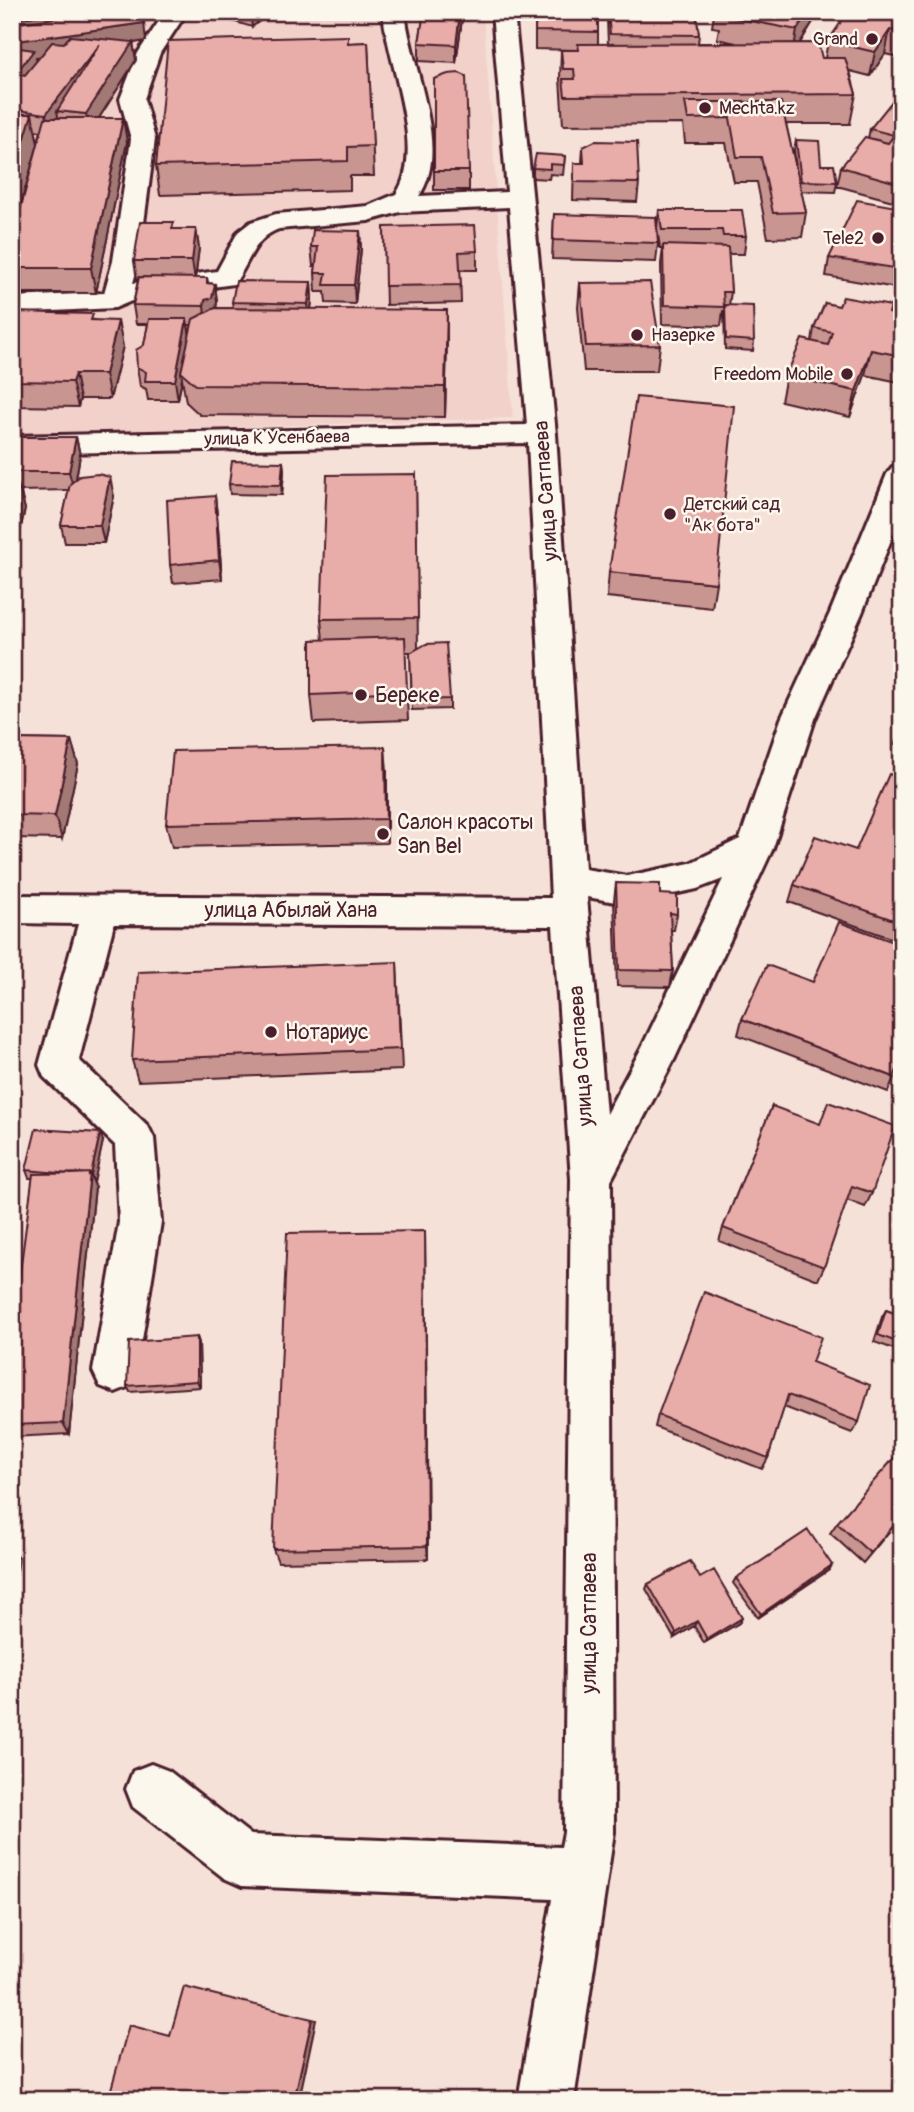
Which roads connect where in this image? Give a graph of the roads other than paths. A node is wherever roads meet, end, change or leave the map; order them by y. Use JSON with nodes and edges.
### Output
{"nodes":[{"id":1,"x":176,"y":12,"type":"edge"},
{"id":2,"x":394,"y":12,"type":"edge"},
{"id":3,"x":503,"y":12,"type":"edge"},
{"id":4,"x":520,"y":200,"type":"junction"},
{"id":5,"x":397,"y":205,"type":"junction"},
{"id":6,"x":115,"y":300,"type":"junction"},
{"id":7,"x":12,"y":305,"type":"edge"},
{"id":8,"x":542,"y":434,"type":"junction"},
{"id":9,"x":12,"y":445,"type":"edge"},
{"id":10,"x":902,"y":474,"type":"edge"},
{"id":11,"x":755,"y":848,"type":"junction"},
{"id":12,"x":570,"y":896,"type":"junction"},
{"id":13,"x":12,"y":909,"type":"edge"},
{"id":14,"x":100,"y":909,"type":"junction"},
{"id":15,"x":591,"y":1179,"type":"junction"},
{"id":16,"x":115,"y":1371,"type":"dead end"},
{"id":17,"x":151,"y":1789,"type":"dead end"},
{"id":18,"x":582,"y":1874,"type":"junction"},
{"id":19,"x":546,"y":2100,"type":"edge"}],
"edges":[{"from":1,"to":6,"type":"street"},
{"from":2,"to":5,"type":"street"},
{"from":3,"to":4,"type":"street","name":"улица Сатпаева"},
{"from":4,"to":5,"type":"street"},
{"from":4,"to":8,"type":"street","name":"улица Сатпаева"},
{"from":5,"to":6,"type":"street"},
{"from":6,"to":7,"type":"street"},
{"from":8,"to":9,"type":"street","name":"улица К Усенбаева"},
{"from":8,"to":12,"type":"street","name":"улица Сатпаева"},
{"from":10,"to":11,"type":"street"},
{"from":11,"to":12,"type":"street","name":"улица Абылай Хана"},
{"from":11,"to":15,"type":"street"},
{"from":12,"to":14,"type":"street","name":"улица Абылай Хана"},
{"from":12,"to":15,"type":"street","name":"улица Сатпаева"},
{"from":13,"to":14,"type":"street","name":"улица Абылай Хана"},
{"from":14,"to":16,"type":"street"},
{"from":15,"to":18,"type":"street","name":"улица Сатпаева"},
{"from":17,"to":18,"type":"street"},
{"from":18,"to":19,"type":"street","name":"улица Сатпаева"}]}
